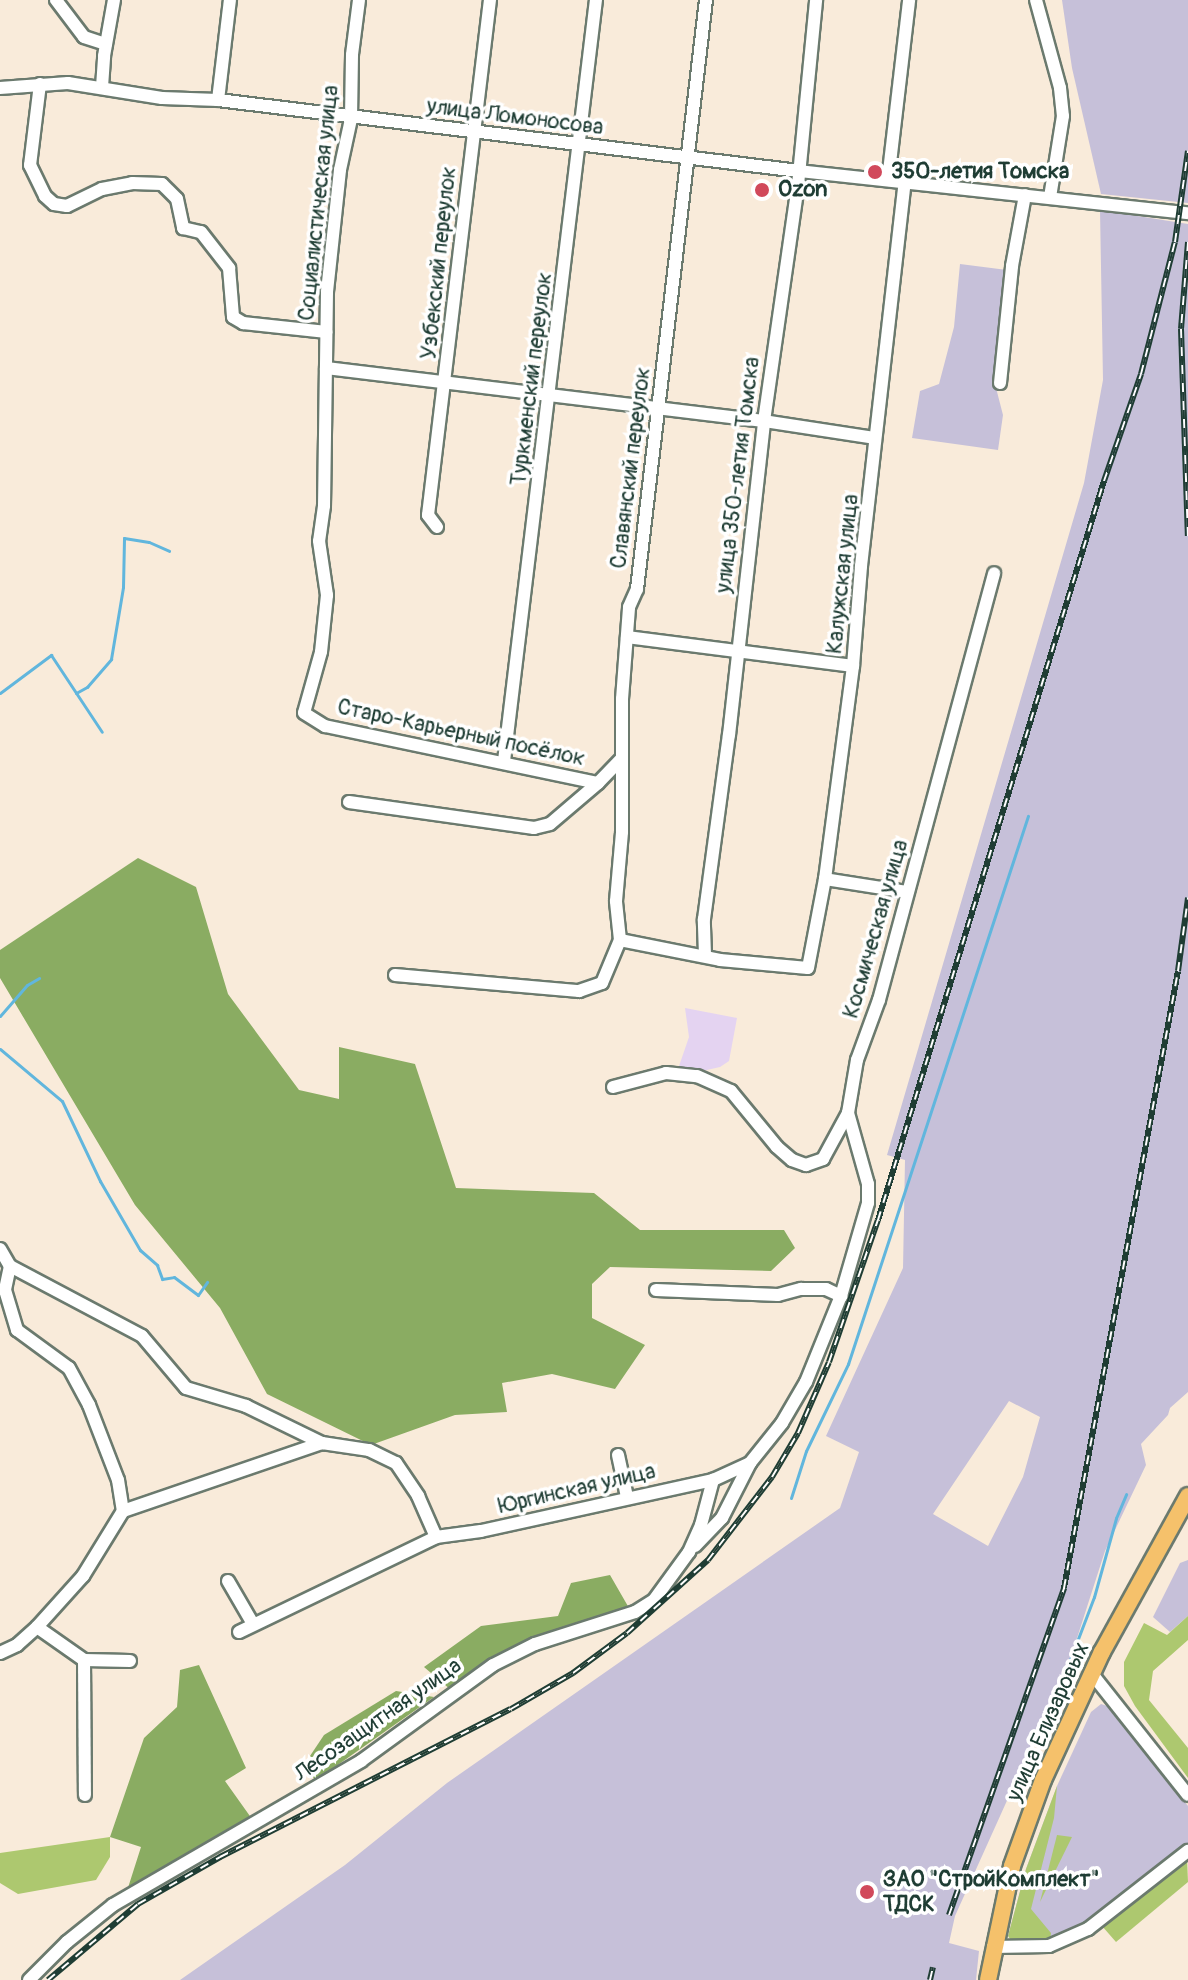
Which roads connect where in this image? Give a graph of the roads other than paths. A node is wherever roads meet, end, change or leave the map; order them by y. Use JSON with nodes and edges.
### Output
{"nodes":[{"id":1,"x":56,"y":0,"type":"edge"},
{"id":2,"x":114,"y":0,"type":"edge"},
{"id":3,"x":230,"y":0,"type":"edge"},
{"id":4,"x":359,"y":0,"type":"edge"},
{"id":5,"x":490,"y":0,"type":"edge"},
{"id":6,"x":596,"y":0,"type":"edge"},
{"id":7,"x":706,"y":0,"type":"edge"},
{"id":8,"x":816,"y":0,"type":"edge"},
{"id":9,"x":909,"y":0,"type":"edge"},
{"id":10,"x":1036,"y":0,"type":"edge"},
{"id":11,"x":106,"y":44,"type":"junction"},
{"id":12,"x":40,"y":84,"type":"junction"},
{"id":13,"x":102,"y":87,"type":"junction"},
{"id":14,"x":0,"y":88,"type":"edge"},
{"id":15,"x":218,"y":100,"type":"junction"},
{"id":16,"x":351,"y":119,"type":"junction"},
{"id":17,"x":473,"y":131,"type":"junction"},
{"id":18,"x":577,"y":144,"type":"junction"},
{"id":19,"x":688,"y":157,"type":"junction"},
{"id":20,"x":799,"y":171,"type":"junction"},
{"id":21,"x":888,"y":180,"type":"junction"},
{"id":22,"x":905,"y":182,"type":"junction"},
{"id":23,"x":1025,"y":195,"type":"junction"},
{"id":24,"x":1050,"y":197,"type":"junction"},
{"id":25,"x":1188,"y":213,"type":"edge"},
{"id":26,"x":327,"y":332,"type":"junction"},
{"id":27,"x":326,"y":368,"type":"junction"},
{"id":28,"x":446,"y":383,"type":"junction"},
{"id":29,"x":1000,"y":383,"type":"dead end"},
{"id":30,"x":548,"y":397,"type":"junction"},
{"id":31,"x":657,"y":408,"type":"junction"},
{"id":32,"x":764,"y":421,"type":"junction"},
{"id":33,"x":875,"y":438,"type":"junction"},
{"id":34,"x":324,"y":506,"type":"joint"},
{"id":35,"x":437,"y":527,"type":"dead end"},
{"id":36,"x":994,"y":573,"type":"dead end"},
{"id":37,"x":627,"y":637,"type":"junction"},
{"id":38,"x":737,"y":649,"type":"junction"},
{"id":39,"x":853,"y":666,"type":"junction"},
{"id":40,"x":621,"y":759,"type":"junction"},
{"id":41,"x":504,"y":761,"type":"junction"},
{"id":42,"x":598,"y":783,"type":"junction"},
{"id":43,"x":349,"y":802,"type":"dead end"},
{"id":44,"x":825,"y":879,"type":"junction"},
{"id":45,"x":907,"y":892,"type":"junction"},
{"id":46,"x":620,"y":940,"type":"junction"},
{"id":47,"x":705,"y":955,"type":"junction"},
{"id":48,"x":395,"y":975,"type":"dead end"},
{"id":49,"x":613,"y":1087,"type":"dead end"},
{"id":50,"x":848,"y":1113,"type":"junction"},
{"id":51,"x":0,"y":1249,"type":"edge"},
{"id":52,"x":10,"y":1266,"type":"junction"},
{"id":53,"x":656,"y":1290,"type":"dead end"},
{"id":54,"x":841,"y":1296,"type":"junction"},
{"id":55,"x":322,"y":1443,"type":"junction"},
{"id":56,"x":618,"y":1455,"type":"dead end"},
{"id":57,"x":750,"y":1463,"type":"junction"},
{"id":58,"x":713,"y":1480,"type":"junction"},
{"id":59,"x":1188,"y":1496,"type":"edge"},
{"id":60,"x":627,"y":1497,"type":"junction"},
{"id":61,"x":123,"y":1511,"type":"junction"},
{"id":62,"x":436,"y":1537,"type":"junction"},
{"id":63,"x":689,"y":1552,"type":"junction"},
{"id":64,"x":228,"y":1581,"type":"dead end"},
{"id":65,"x":253,"y":1624,"type":"junction"},
{"id":66,"x":37,"y":1627,"type":"junction"},
{"id":67,"x":239,"y":1632,"type":"dead end"},
{"id":68,"x":0,"y":1653,"type":"edge"},
{"id":69,"x":84,"y":1660,"type":"junction"},
{"id":70,"x":130,"y":1661,"type":"dead end"},
{"id":71,"x":1092,"y":1674,"type":"junction"},
{"id":72,"x":85,"y":1795,"type":"dead end"},
{"id":73,"x":1188,"y":1795,"type":"edge"},
{"id":74,"x":1188,"y":1851,"type":"edge"},
{"id":75,"x":993,"y":1947,"type":"junction"},
{"id":76,"x":29,"y":1980,"type":"edge"},
{"id":77,"x":988,"y":1980,"type":"edge"}],
"edges":[{"from":1,"to":11,"type":"street"},
{"from":2,"to":11,"type":"street"},
{"from":3,"to":15,"type":"street"},
{"from":4,"to":16,"type":"street","name":"Социалистическая улица"},
{"from":5,"to":17,"type":"street","name":"Узбекский переулок"},
{"from":6,"to":18,"type":"street","name":"Туркменский переулок"},
{"from":7,"to":19,"type":"street","name":"Славянский переулок"},
{"from":8,"to":20,"type":"street","name":"улица 350-летия Томска"},
{"from":9,"to":21,"type":"street"},
{"from":10,"to":24,"type":"street"},
{"from":11,"to":13,"type":"street"},
{"from":12,"to":13,"type":"street","name":"улица Ломоносова"},
{"from":12,"to":14,"type":"street","name":"улица Ломоносова"},
{"from":12,"to":26,"type":"street"},
{"from":13,"to":15,"type":"street","name":"улица Ломоносова"},
{"from":15,"to":16,"type":"street","name":"улица Ломоносова"},
{"from":16,"to":17,"type":"street","name":"улица Ломоносова"},
{"from":16,"to":26,"type":"street","name":"Социалистическая улица"},
{"from":17,"to":18,"type":"street","name":"улица Ломоносова"},
{"from":17,"to":28,"type":"street","name":"Узбекский переулок"},
{"from":18,"to":19,"type":"street","name":"улица Ломоносова"},
{"from":18,"to":30,"type":"street","name":"Туркменский переулок"},
{"from":19,"to":20,"type":"street","name":"улица Ломоносова"},
{"from":19,"to":31,"type":"street","name":"Славянский переулок"},
{"from":20,"to":21,"type":"street","name":"улица Ломоносова"},
{"from":20,"to":32,"type":"street","name":"улица 350-летия Томска"},
{"from":21,"to":22,"type":"street","name":"улица Ломоносова"},
{"from":22,"to":23,"type":"street","name":"улица Ломоносова"},
{"from":22,"to":33,"type":"street","name":"Калужская улица"},
{"from":23,"to":24,"type":"street","name":"улица Ломоносова"},
{"from":23,"to":29,"type":"street"},
{"from":24,"to":25,"type":"street","name":"улица Ломоносова"},
{"from":26,"to":27,"type":"street","name":"Социалистическая улица"},
{"from":27,"to":28,"type":"street"},
{"from":27,"to":34,"type":"street","name":"Социалистическая улица"},
{"from":28,"to":30,"type":"street"},
{"from":28,"to":35,"type":"street","name":"Узбекский переулок"},
{"from":30,"to":31,"type":"street"},
{"from":30,"to":41,"type":"street","name":"Туркменский переулок"},
{"from":31,"to":32,"type":"street"},
{"from":31,"to":37,"type":"street","name":"Славянский переулок"},
{"from":32,"to":33,"type":"street"},
{"from":32,"to":38,"type":"street","name":"улица 350-летия Томска"},
{"from":33,"to":39,"type":"street","name":"Калужская улица"},
{"from":34,"to":41,"type":"street","name":"Старо-Карьерный посёлок"},
{"from":36,"to":45,"type":"street","name":"Космическая улица"},
{"from":37,"to":38,"type":"street"},
{"from":37,"to":40,"type":"street","name":"Славянский переулок"},
{"from":38,"to":39,"type":"street"},
{"from":38,"to":47,"type":"street","name":"улица 350-летия Томска"},
{"from":39,"to":44,"type":"street","name":"Калужская улица"},
{"from":40,"to":42,"type":"street","name":"Старо-Карьерный посёлок"},
{"from":40,"to":46,"type":"street","name":"Славянский переулок"},
{"from":41,"to":42,"type":"street","name":"Старо-Карьерный посёлок"},
{"from":42,"to":43,"type":"street"},
{"from":44,"to":45,"type":"street"},
{"from":44,"to":47,"type":"street","name":"Калужская улица"},
{"from":45,"to":50,"type":"street","name":"Космическая улица"},
{"from":46,"to":47,"type":"street"},
{"from":46,"to":48,"type":"street"},
{"from":49,"to":50,"type":"street"},
{"from":50,"to":54,"type":"street","name":"Космическая улица"},
{"from":51,"to":52,"type":"street"},
{"from":52,"to":55,"type":"street"},
{"from":52,"to":61,"type":"street"},
{"from":53,"to":54,"type":"street"},
{"from":54,"to":57,"type":"street","name":"Юргинская улица"},
{"from":55,"to":61,"type":"street"},
{"from":55,"to":62,"type":"street"},
{"from":56,"to":60,"type":"street"},
{"from":57,"to":58,"type":"street","name":"Юргинская улица"},
{"from":57,"to":63,"type":"street"},
{"from":58,"to":60,"type":"street","name":"Юргинская улица"},
{"from":58,"to":63,"type":"street","name":"Лесозащитная улица"},
{"from":59,"to":71,"type":"main road","name":"улица Елизаровых"},
{"from":60,"to":62,"type":"street","name":"Юргинская улица"},
{"from":61,"to":66,"type":"street"},
{"from":62,"to":65,"type":"street","name":"Юргинская улица"},
{"from":63,"to":76,"type":"street","name":"Лесозащитная улица"},
{"from":64,"to":65,"type":"street"},
{"from":65,"to":67,"type":"street","name":"Юргинская улица"},
{"from":66,"to":68,"type":"street"},
{"from":66,"to":69,"type":"street"},
{"from":69,"to":70,"type":"street"},
{"from":69,"to":72,"type":"street"},
{"from":71,"to":73,"type":"street"},
{"from":71,"to":75,"type":"main road","name":"улица Елизаровых"},
{"from":74,"to":75,"type":"street"},
{"from":75,"to":77,"type":"main road","name":"улица Елизаровых"}]}
